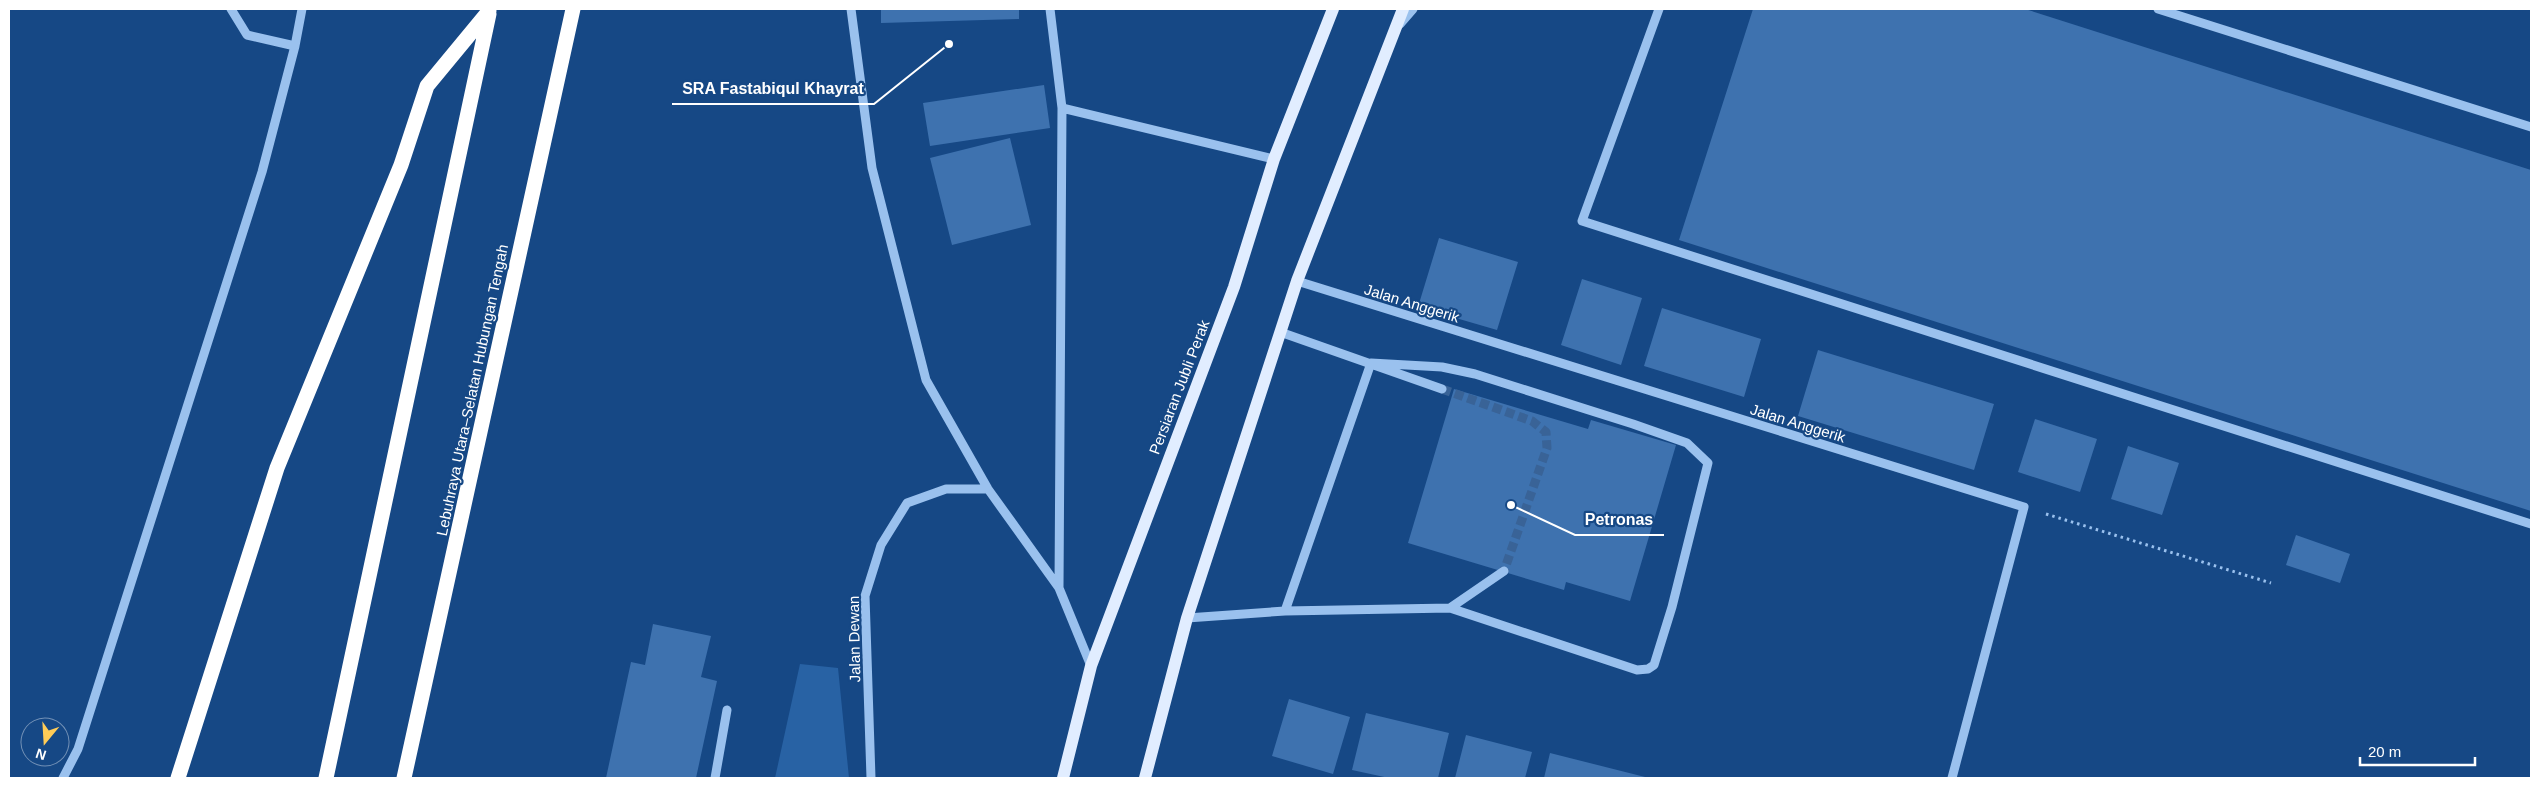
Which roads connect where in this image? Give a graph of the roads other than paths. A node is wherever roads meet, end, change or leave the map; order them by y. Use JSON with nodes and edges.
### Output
{"nodes":[{"id":1,"x":231,"y":9,"type":"edge"},
{"id":2,"x":302,"y":9,"type":"edge"},
{"id":3,"x":573,"y":9,"type":"edge"},
{"id":4,"x":851,"y":9,"type":"edge"},
{"id":5,"x":1050,"y":9,"type":"edge"},
{"id":6,"x":1333,"y":9,"type":"edge"},
{"id":7,"x":1403,"y":9,"type":"edge"},
{"id":8,"x":1412,"y":9,"type":"edge"},
{"id":9,"x":1659,"y":9,"type":"edge"},
{"id":10,"x":2158,"y":9,"type":"edge"},
{"id":11,"x":489,"y":10,"type":"edge"},
{"id":12,"x":1391,"y":34,"type":"junction"},
{"id":13,"x":295,"y":46,"type":"junction"},
{"id":14,"x":1062,"y":108,"type":"junction"},
{"id":15,"x":2531,"y":127,"type":"edge"},
{"id":16,"x":1274,"y":159,"type":"junction"},
{"id":17,"x":1297,"y":281,"type":"junction"},
{"id":18,"x":1280,"y":332,"type":"junction"},
{"id":19,"x":1371,"y":363,"type":"junction"},
{"id":20,"x":1442,"y":389,"type":"tunnel mouth"},
{"id":21,"x":988,"y":489,"type":"junction"},
{"id":22,"x":2531,"y":524,"type":"edge"},
{"id":23,"x":1504,"y":571,"type":"tunnel mouth"},
{"id":24,"x":1059,"y":588,"type":"junction"},
{"id":25,"x":1450,"y":608,"type":"junction"},
{"id":26,"x":1285,"y":611,"type":"junction"},
{"id":27,"x":1187,"y":618,"type":"junction"},
{"id":28,"x":1091,"y":666,"type":"junction"},
{"id":29,"x":727,"y":710,"type":"dead end"},
{"id":30,"x":63,"y":778,"type":"edge"},
{"id":31,"x":178,"y":778,"type":"edge"},
{"id":32,"x":326,"y":778,"type":"edge"},
{"id":33,"x":404,"y":778,"type":"edge"},
{"id":34,"x":715,"y":778,"type":"edge"},
{"id":35,"x":871,"y":778,"type":"edge"},
{"id":36,"x":1063,"y":778,"type":"edge"},
{"id":37,"x":1146,"y":778,"type":"edge"},
{"id":38,"x":1952,"y":778,"type":"edge"}],
"edges":[{"from":1,"to":13,"type":"street"},
{"from":2,"to":13,"type":"street"},
{"from":3,"to":33,"type":"highway","name":"Lebuhraya Utara–Selatan Hubungan Tengah"},
{"from":4,"to":21,"type":"street"},
{"from":5,"to":14,"type":"street"},
{"from":6,"to":16,"type":"main road","name":"Persiaran Jubli Perak"},
{"from":7,"to":12,"type":"main road"},
{"from":8,"to":12,"type":"street"},
{"from":9,"to":22,"type":"street"},
{"from":10,"to":15,"type":"street"},
{"from":11,"to":31,"type":"highway"},
{"from":11,"to":32,"type":"highway"},
{"from":12,"to":17,"type":"main road"},
{"from":13,"to":30,"type":"street"},
{"from":14,"to":16,"type":"street"},
{"from":14,"to":24,"type":"street"},
{"from":16,"to":28,"type":"main road","name":"Persiaran Jubli Perak"},
{"from":17,"to":18,"type":"main road"},
{"from":17,"to":38,"type":"street","name":"Jalan Anggerik"},
{"from":18,"to":19,"type":"street"},
{"from":18,"to":27,"type":"main road"},
{"from":19,"to":20,"type":"street"},
{"from":19,"to":25,"type":"street"},
{"from":19,"to":26,"type":"street"},
{"from":21,"to":24,"type":"street"},
{"from":21,"to":35,"type":"street","name":"Jalan Dewan"},
{"from":23,"to":25,"type":"street"},
{"from":24,"to":28,"type":"street"},
{"from":25,"to":26,"type":"street"},
{"from":26,"to":27,"type":"street"},
{"from":27,"to":37,"type":"main road"},
{"from":28,"to":36,"type":"main road","name":"Persiaran Jubli Perak"},
{"from":29,"to":34,"type":"street"}]}
